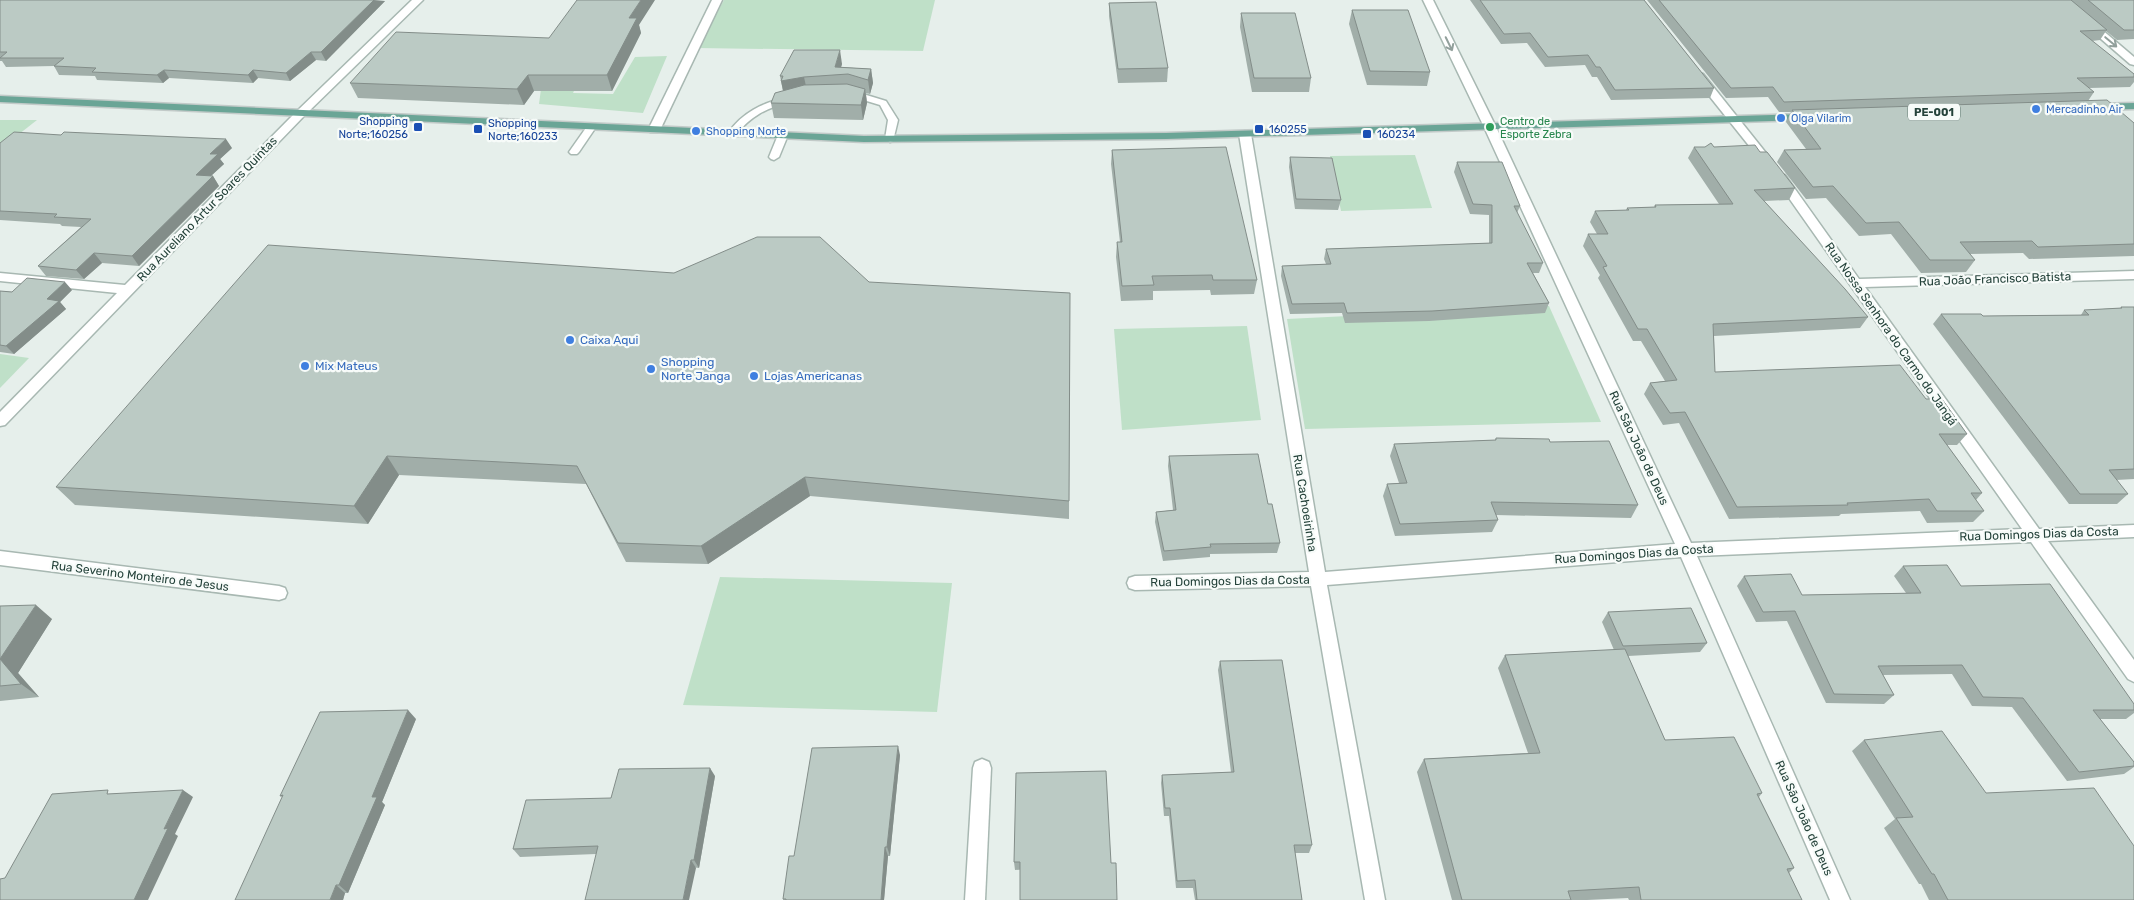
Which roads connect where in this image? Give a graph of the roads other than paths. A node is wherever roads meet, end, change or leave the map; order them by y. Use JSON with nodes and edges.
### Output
{"nodes":[{"id":1,"x":418,"y":0,"type":"edge"},
{"id":2,"x":718,"y":0,"type":"edge"},
{"id":3,"x":1428,"y":0,"type":"edge"},
{"id":4,"x":2060,"y":0,"type":"edge"},
{"id":5,"x":2134,"y":62,"type":"edge"},
{"id":6,"x":1693,"y":68,"type":"edge"},
{"id":7,"x":841,"y":94,"type":"edge"},
{"id":8,"x":796,"y":96,"type":"edge"},
{"id":9,"x":0,"y":99,"type":"edge"},
{"id":10,"x":2134,"y":106,"type":"edge"},
{"id":11,"x":2085,"y":107,"type":"edge"},
{"id":12,"x":301,"y":113,"type":"junction"},
{"id":13,"x":1820,"y":116,"type":"edge"},
{"id":14,"x":1734,"y":120,"type":"junction"},
{"id":15,"x":591,"y":127,"type":"junction"},
{"id":16,"x":1490,"y":127,"type":"junction"},
{"id":17,"x":654,"y":130,"type":"junction"},
{"id":18,"x":733,"y":133,"type":"junction"},
{"id":19,"x":1245,"y":134,"type":"junction"},
{"id":20,"x":783,"y":135,"type":"junction"},
{"id":21,"x":890,"y":138,"type":"junction"},
{"id":22,"x":574,"y":152,"type":"dead end"},
{"id":23,"x":774,"y":157,"type":"dead end"},
{"id":24,"x":2134,"y":275,"type":"edge"},
{"id":25,"x":0,"y":277,"type":"edge"},
{"id":26,"x":1855,"y":283,"type":"junction"},
{"id":27,"x":129,"y":290,"type":"junction"},
{"id":28,"x":0,"y":421,"type":"edge"},
{"id":29,"x":2134,"y":531,"type":"edge"},
{"id":30,"x":2033,"y":534,"type":"junction"},
{"id":31,"x":1686,"y":550,"type":"junction"},
{"id":32,"x":0,"y":558,"type":"edge"},
{"id":33,"x":1318,"y":578,"type":"junction"},
{"id":34,"x":1135,"y":583,"type":"dead end"},
{"id":35,"x":279,"y":593,"type":"dead end"},
{"id":36,"x":2134,"y":674,"type":"edge"},
{"id":37,"x":982,"y":768,"type":"dead end"},
{"id":38,"x":975,"y":900,"type":"edge"},
{"id":39,"x":1375,"y":900,"type":"edge"},
{"id":40,"x":1840,"y":900,"type":"edge"}],
"edges":[{"from":1,"to":12,"type":"street","name":"Rua Aureliano Artur Soares Quintas"},
{"from":2,"to":17,"type":"street"},
{"from":3,"to":16,"type":"street","name":"Rua São João de Deus","one_way":true},
{"from":4,"to":5,"type":"street","one_way":true},
{"from":6,"to":14,"type":"street","name":"Rua Nossa Senhora do Carmo do Jangá"},
{"from":7,"to":21,"type":"lane"},
{"from":8,"to":18,"type":"lane"},
{"from":9,"to":12,"type":"main road"},
{"from":10,"to":11,"type":"main road"},
{"from":12,"to":15,"type":"main road"},
{"from":12,"to":27,"type":"street","name":"Rua Aureliano Artur Soares Quintas"},
{"from":13,"to":14,"type":"main road"},
{"from":14,"to":16,"type":"main road"},
{"from":14,"to":26,"type":"street","name":"Rua Nossa Senhora do Carmo do Jangá"},
{"from":15,"to":17,"type":"main road"},
{"from":15,"to":22,"type":"lane"},
{"from":16,"to":19,"type":"main road"},
{"from":16,"to":31,"type":"street","name":"Rua São João de Deus"},
{"from":17,"to":18,"type":"main road"},
{"from":18,"to":20,"type":"main road"},
{"from":19,"to":21,"type":"main road"},
{"from":19,"to":33,"type":"street","name":"Rua Cachoeirinha"},
{"from":20,"to":21,"type":"main road"},
{"from":20,"to":23,"type":"lane"},
{"from":24,"to":26,"type":"street","name":"Rua João Francisco Batista"},
{"from":25,"to":27,"type":"street"},
{"from":26,"to":30,"type":"street","name":"Rua Nossa Senhora do Carmo do Jangá"},
{"from":27,"to":28,"type":"street","name":"Rua Aureliano Artur Soares Quintas"},
{"from":29,"to":30,"type":"street","name":"Rua Domingos Dias da Costa"},
{"from":30,"to":31,"type":"street","name":"Rua Domingos Dias da Costa"},
{"from":30,"to":36,"type":"street","name":"Rua Nossa Senhora do Carmo do Jangá"},
{"from":31,"to":33,"type":"street","name":"Rua Domingos Dias da Costa"},
{"from":31,"to":40,"type":"street","name":"Rua São João de Deus"},
{"from":32,"to":35,"type":"street","name":"Rua Severino Monteiro de Jesus"},
{"from":33,"to":34,"type":"street","name":"Rua Domingos Dias da Costa"},
{"from":33,"to":39,"type":"street","name":"Rua Cachoeirinha"},
{"from":37,"to":38,"type":"street"}]}
